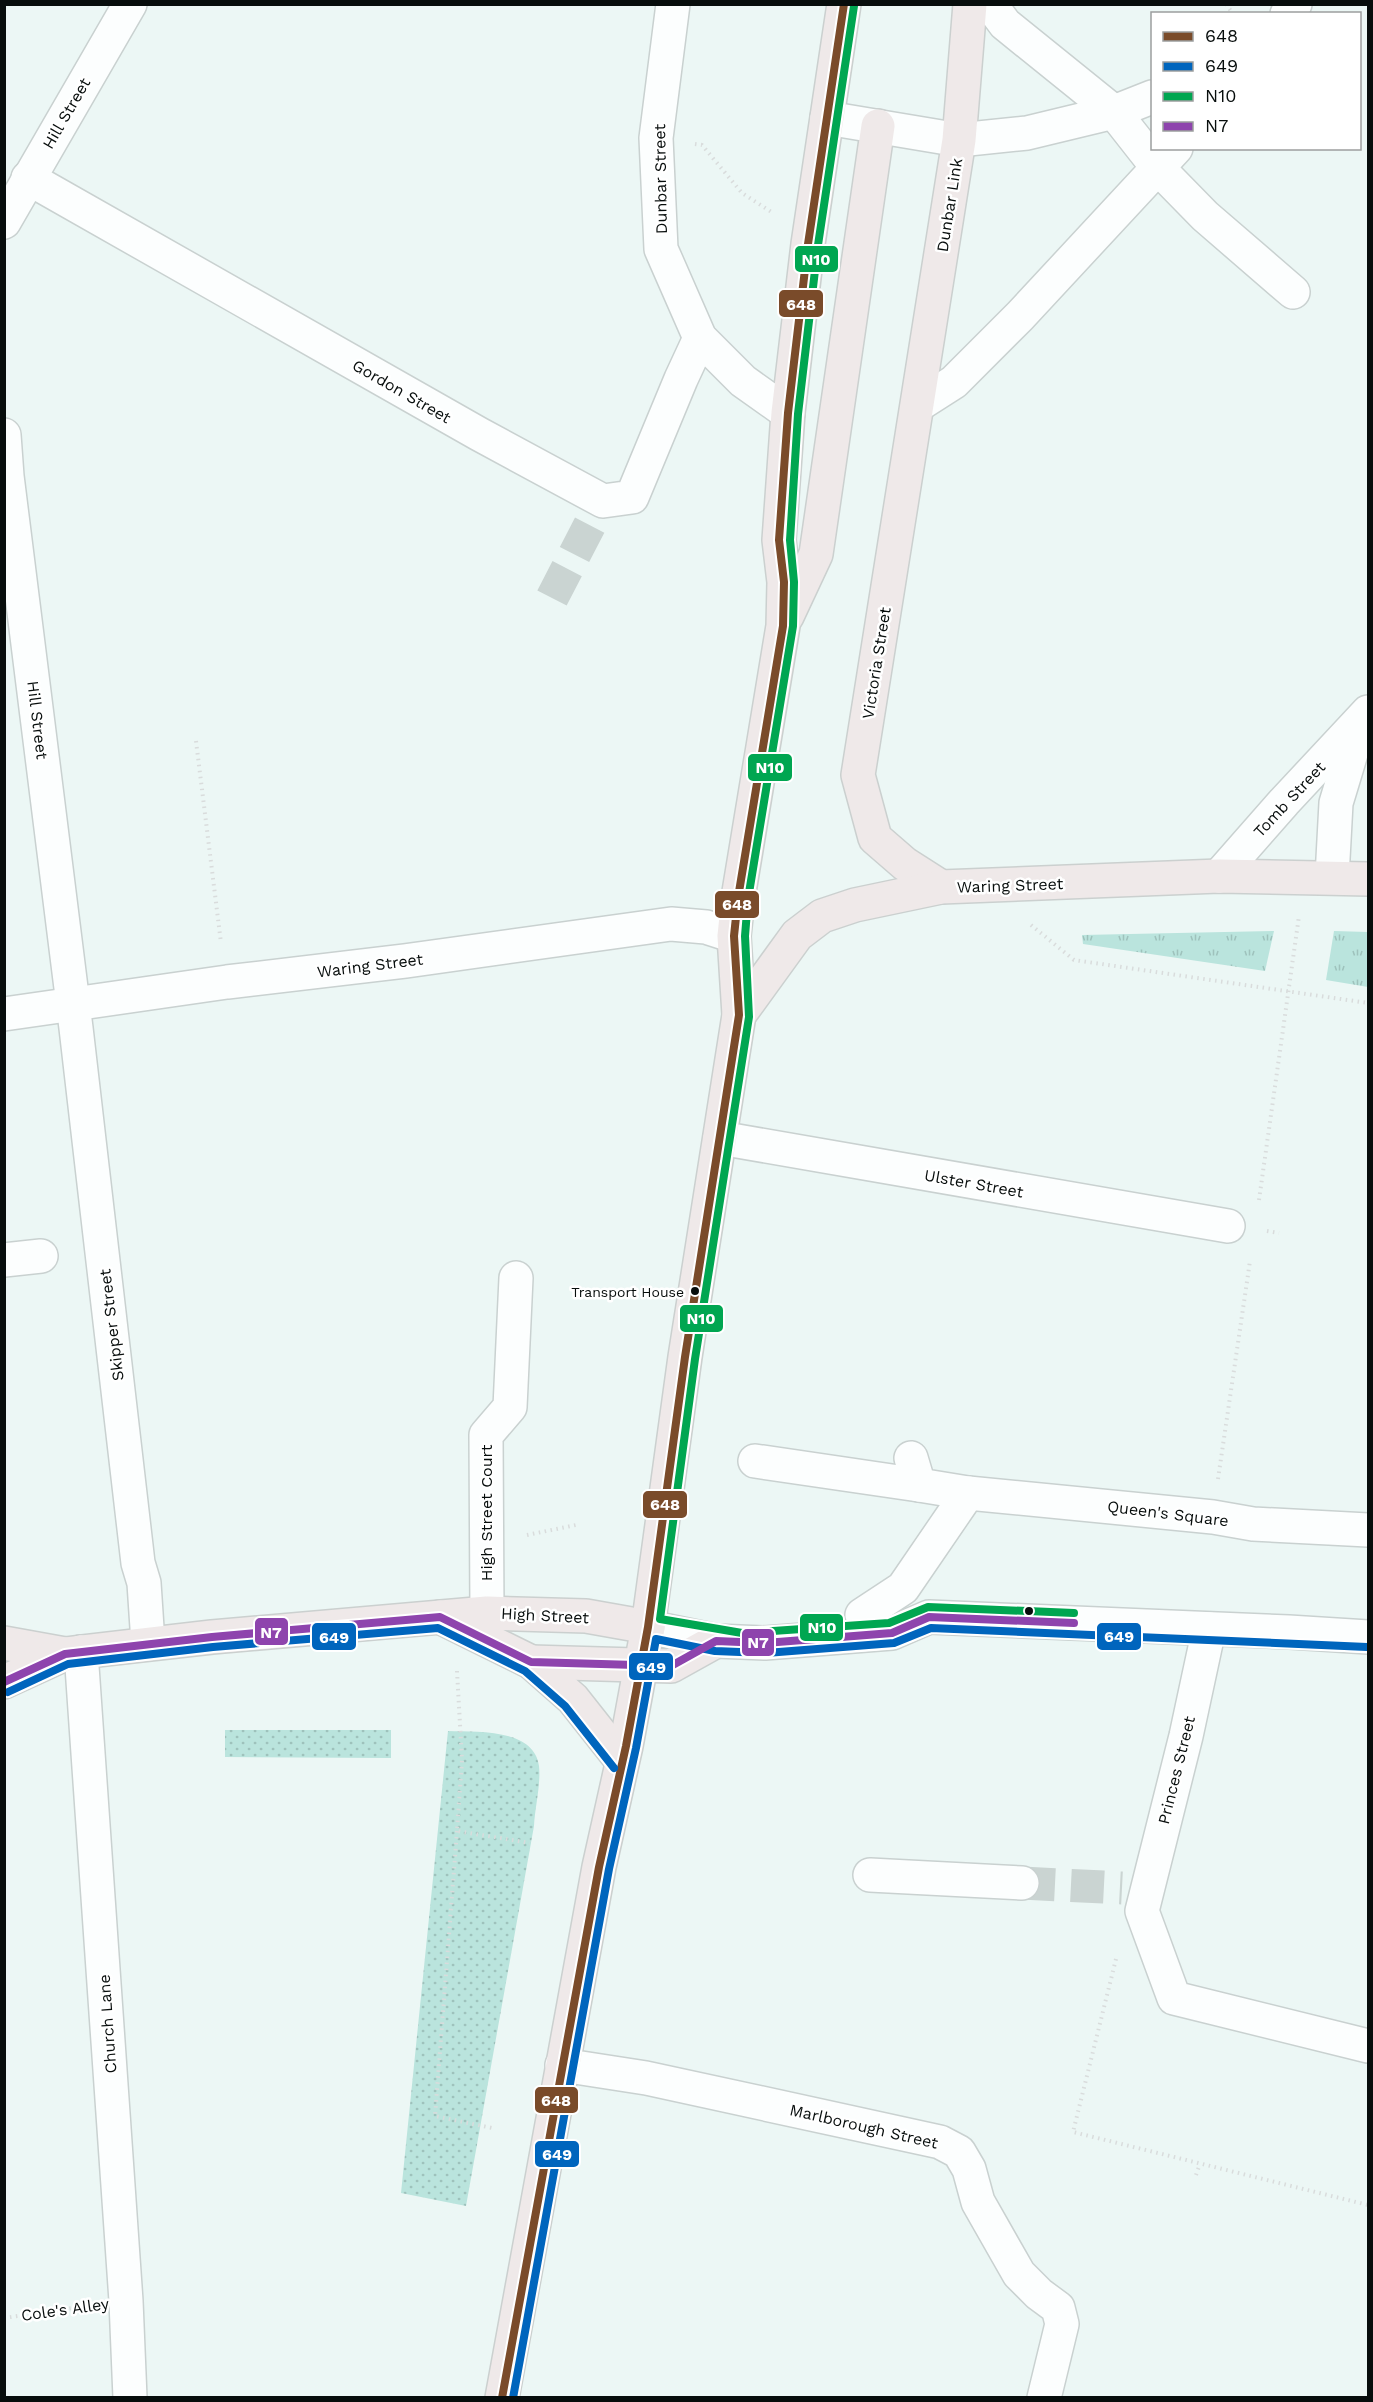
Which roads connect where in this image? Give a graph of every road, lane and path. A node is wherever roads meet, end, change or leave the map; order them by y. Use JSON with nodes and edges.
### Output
{"nodes":[{"id":1,"x":130,"y":4,"type":"edge"},
{"id":2,"x":673,"y":4,"type":"edge"},
{"id":3,"x":844,"y":4,"type":"edge"},
{"id":4,"x":970,"y":4,"type":"edge"},
{"id":5,"x":990,"y":4,"type":"edge"},
{"id":6,"x":1151,"y":97,"type":"edge"},
{"id":7,"x":1114,"y":112,"type":"junction"},
{"id":8,"x":827,"y":118,"type":"junction"},
{"id":9,"x":878,"y":126,"type":"junction"},
{"id":10,"x":959,"y":140,"type":"junction"},
{"id":11,"x":1151,"y":144,"type":"edge"},
{"id":12,"x":702,"y":146,"type":"dead end"},
{"id":13,"x":1167,"y":158,"type":"edge"},
{"id":14,"x":28,"y":178,"type":"junction"},
{"id":15,"x":742,"y":193,"type":"dead end"},
{"id":16,"x":4,"y":222,"type":"edge"},
{"id":17,"x":1293,"y":292,"type":"dead end"},
{"id":18,"x":700,"y":338,"type":"junction"},
{"id":19,"x":918,"y":405,"type":"junction"},
{"id":20,"x":788,"y":413,"type":"junction"},
{"id":21,"x":4,"y":435,"type":"edge"},
{"id":22,"x":6,"y":476,"type":"edge"},
{"id":23,"x":783,"y":626,"type":"junction"},
{"id":24,"x":1364,"y":717,"type":"edge"},
{"id":25,"x":196,"y":741,"type":"dead end"},
{"id":26,"x":1219,"y":876,"type":"junction"},
{"id":27,"x":1332,"y":877,"type":"junction"},
{"id":28,"x":1368,"y":879,"type":"edge"},
{"id":29,"x":984,"y":886,"type":"junction"},
{"id":30,"x":941,"y":887,"type":"junction"},
{"id":31,"x":734,"y":936,"type":"junction"},
{"id":32,"x":227,"y":982,"type":"junction"},
{"id":33,"x":1368,"y":1003,"type":"edge"},
{"id":34,"x":74,"y":1005,"type":"junction"},
{"id":35,"x":4,"y":1014,"type":"edge"},
{"id":36,"x":739,"y":1014,"type":"junction"},
{"id":37,"x":720,"y":1138,"type":"junction"},
{"id":38,"x":1228,"y":1226,"type":"dead end"},
{"id":39,"x":41,"y":1256,"type":"dead end"},
{"id":40,"x":4,"y":1260,"type":"edge"},
{"id":41,"x":516,"y":1278,"type":"dead end"},
{"id":42,"x":755,"y":1461,"type":"dead end"},
{"id":43,"x":968,"y":1493,"type":"junction"},
{"id":44,"x":576,"y":1524,"type":"dead end"},
{"id":45,"x":1368,"y":1530,"type":"edge"},
{"id":46,"x":526,"y":1535,"type":"dead end"},
{"id":47,"x":487,"y":1613,"type":"junction"},
{"id":48,"x":862,"y":1615,"type":"dead end"},
{"id":49,"x":440,"y":1617,"type":"junction"},
{"id":50,"x":648,"y":1627,"type":"junction"},
{"id":51,"x":1209,"y":1629,"type":"junction"},
{"id":52,"x":1368,"y":1637,"type":"edge"},
{"id":53,"x":716,"y":1641,"type":"junction"},
{"id":54,"x":4,"y":1643,"type":"edge"},
{"id":55,"x":148,"y":1643,"type":"junction"},
{"id":56,"x":73,"y":1653,"type":"junction"},
{"id":57,"x":531,"y":1662,"type":"junction"},
{"id":58,"x":642,"y":1665,"type":"junction"},
{"id":59,"x":457,"y":1671,"type":"dead end"},
{"id":60,"x":4,"y":1682,"type":"edge"},
{"id":61,"x":622,"y":1761,"type":"junction"},
{"id":62,"x":457,"y":1831,"type":"junction"},
{"id":63,"x":530,"y":1843,"type":"dead end"},
{"id":64,"x":870,"y":1875,"type":"dead end"},
{"id":65,"x":1022,"y":1883,"type":"tunnel mouth"},
{"id":66,"x":1118,"y":1953,"type":"dead end"},
{"id":67,"x":1368,"y":2046,"type":"edge"},
{"id":68,"x":562,"y":2065,"type":"junction"},
{"id":69,"x":492,"y":2128,"type":"dead end"},
{"id":70,"x":1200,"y":2164,"type":"junction"},
{"id":71,"x":1196,"y":2175,"type":"dead end"},
{"id":72,"x":1368,"y":2205,"type":"edge"},
{"id":73,"x":126,"y":2301,"type":"junction"},
{"id":74,"x":4,"y":2318,"type":"edge"},
{"id":75,"x":130,"y":2397,"type":"edge"},
{"id":76,"x":502,"y":2397,"type":"edge"},
{"id":77,"x":1044,"y":2397,"type":"edge"}],
"edges":[{"from":1,"to":14,"type":"street","name":"Hill Street"},
{"from":2,"to":18,"type":"street","name":"Dunbar Street"},
{"from":3,"to":8,"type":"main road"},
{"from":4,"to":10,"type":"main road","name":"Dunbar Link"},
{"from":5,"to":7,"type":"street"},
{"from":6,"to":7,"type":"street"},
{"from":7,"to":10,"type":"street"},
{"from":7,"to":11,"type":"street"},
{"from":8,"to":9,"type":"street"},
{"from":8,"to":20,"type":"main road"},
{"from":9,"to":10,"type":"street"},
{"from":9,"to":23,"type":"main road"},
{"from":10,"to":19,"type":"main road","name":"Dunbar Link"},
{"from":12,"to":15,"type":"path"},
{"from":13,"to":17,"type":"street"},
{"from":13,"to":19,"type":"street"},
{"from":14,"to":16,"type":"street","name":"Hill Street"},
{"from":14,"to":18,"type":"street","name":"Gordon Street"},
{"from":18,"to":20,"type":"street","name":"Dunbar Street"},
{"from":19,"to":30,"type":"main road","name":"Victoria Street"},
{"from":20,"to":23,"type":"main road"},
{"from":21,"to":22,"type":"street","name":"Hill Street"},
{"from":22,"to":34,"type":"street","name":"Hill Street"},
{"from":23,"to":31,"type":"main road"},
{"from":24,"to":26,"type":"street","name":"Tomb Street"},
{"from":24,"to":27,"type":"street","name":"Tomb Street"},
{"from":25,"to":32,"type":"path"},
{"from":26,"to":27,"type":"main road","name":"Waring Street"},
{"from":26,"to":29,"type":"main road","name":"Waring Street"},
{"from":27,"to":28,"type":"main road","name":"Waring Street"},
{"from":29,"to":30,"type":"main road","name":"Waring Street"},
{"from":29,"to":33,"type":"path"},
{"from":30,"to":36,"type":"main road","name":"Waring Street"},
{"from":31,"to":32,"type":"street","name":"Waring Street"},
{"from":31,"to":36,"type":"main road"},
{"from":32,"to":34,"type":"street","name":"Waring Street"},
{"from":34,"to":35,"type":"street","name":"Waring Street"},
{"from":34,"to":55,"type":"street","name":"Skipper Street"},
{"from":36,"to":37,"type":"main road"},
{"from":37,"to":38,"type":"street","name":"Ulster Street"},
{"from":37,"to":50,"type":"main road"},
{"from":39,"to":40,"type":"street"},
{"from":41,"to":47,"type":"street","name":"High Street Court"},
{"from":42,"to":43,"type":"street","name":"Queen's Square"},
{"from":43,"to":45,"type":"street","name":"Queen's Square"},
{"from":43,"to":48,"type":"street"},
{"from":44,"to":46,"type":"path"},
{"from":47,"to":49,"type":"main road","name":"High Street"},
{"from":47,"to":50,"type":"main road","name":"High Street"},
{"from":49,"to":55,"type":"main road","name":"High Street"},
{"from":49,"to":57,"type":"main road","name":"High Street"},
{"from":50,"to":53,"type":"street"},
{"from":50,"to":58,"type":"main road"},
{"from":51,"to":52,"type":"street"},
{"from":51,"to":53,"type":"street"},
{"from":51,"to":67,"type":"street","name":"Princes Street"},
{"from":53,"to":58,"type":"main road"},
{"from":54,"to":56,"type":"main road","name":"High Street"},
{"from":55,"to":56,"type":"main road","name":"High Street"},
{"from":56,"to":60,"type":"main road","name":"High Street"},
{"from":56,"to":73,"type":"street","name":"Church Lane"},
{"from":57,"to":58,"type":"main road"},
{"from":57,"to":61,"type":"main road","name":"High Street"},
{"from":58,"to":61,"type":"main road"},
{"from":59,"to":62,"type":"path"},
{"from":61,"to":68,"type":"main road"},
{"from":62,"to":63,"type":"path"},
{"from":62,"to":69,"type":"path"},
{"from":64,"to":65,"type":"street"},
{"from":66,"to":70,"type":"path"},
{"from":68,"to":76,"type":"main road"},
{"from":68,"to":77,"type":"street","name":"Marlborough Street"},
{"from":70,"to":71,"type":"path"},
{"from":70,"to":72,"type":"path"},
{"from":73,"to":74,"type":"path","name":"Cole's Alley"},
{"from":73,"to":75,"type":"street","name":"Church Lane"}]}
